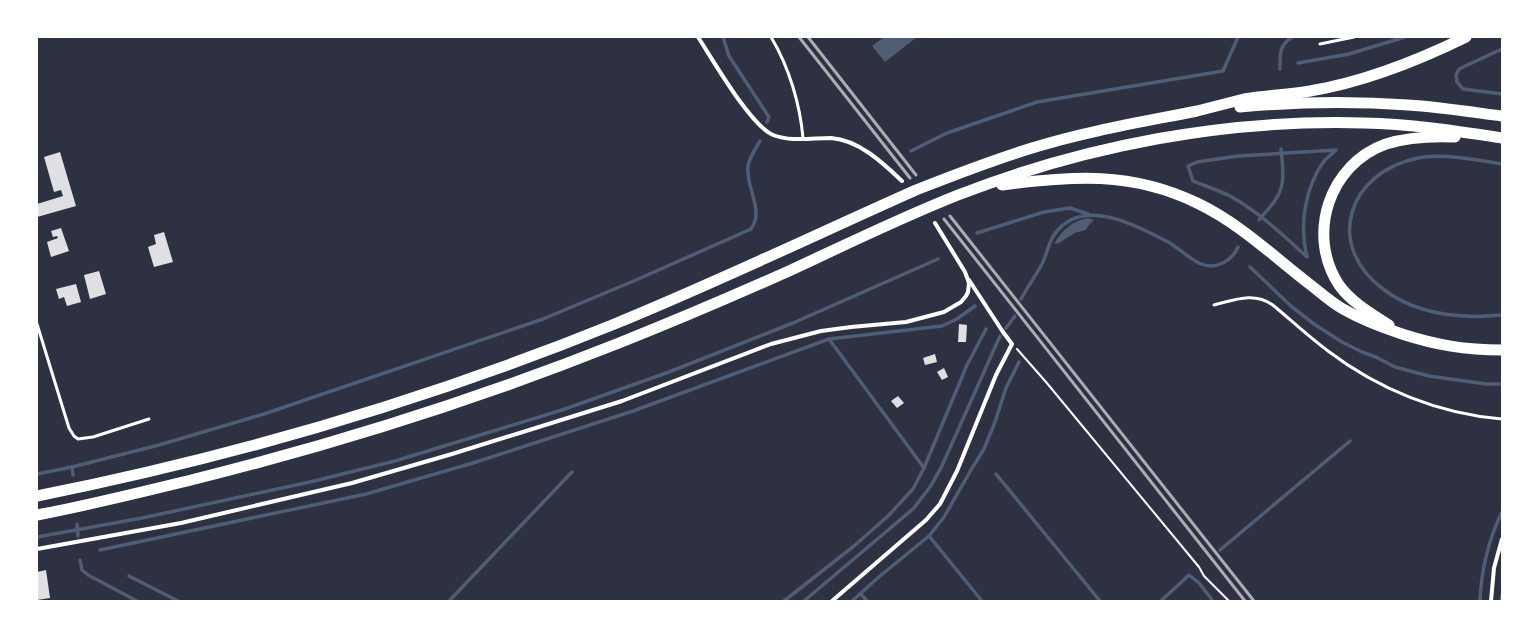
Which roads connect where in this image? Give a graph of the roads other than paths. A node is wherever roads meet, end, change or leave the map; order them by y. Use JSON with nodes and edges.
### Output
{"nodes":[{"id":1,"x":698,"y":37,"type":"edge"},
{"id":2,"x":771,"y":37,"type":"edge"},
{"id":3,"x":1354,"y":37,"type":"edge"},
{"id":4,"x":1466,"y":37,"type":"edge"},
{"id":5,"x":1459,"y":40,"type":"edge"},
{"id":6,"x":1320,"y":44,"type":"dead end"},
{"id":7,"x":1197,"y":111,"type":"junction"},
{"id":8,"x":1502,"y":116,"type":"edge"},
{"id":9,"x":802,"y":138,"type":"junction"},
{"id":10,"x":1502,"y":138,"type":"edge"},
{"id":11,"x":902,"y":181,"type":"dead end"},
{"id":12,"x":980,"y":187,"type":"junction"},
{"id":13,"x":935,"y":223,"type":"dead end"},
{"id":14,"x":968,"y":278,"type":"junction"},
{"id":15,"x":1214,"y":305,"type":"dead end"},
{"id":16,"x":37,"y":324,"type":"edge"},
{"id":17,"x":1401,"y":333,"type":"junction"},
{"id":18,"x":1502,"y":350,"type":"edge"},
{"id":19,"x":149,"y":419,"type":"dead end"},
{"id":20,"x":1502,"y":419,"type":"edge"},
{"id":21,"x":37,"y":496,"type":"edge"},
{"id":22,"x":37,"y":515,"type":"edge"},
{"id":23,"x":1502,"y":539,"type":"edge"},
{"id":24,"x":37,"y":549,"type":"edge"},
{"id":25,"x":832,"y":601,"type":"edge"},
{"id":26,"x":1491,"y":601,"type":"edge"}],
"edges":[{"from":1,"to":9,"type":"street"},
{"from":2,"to":9,"type":"lane"},
{"from":3,"to":6,"type":"lane"},
{"from":4,"to":5,"type":"highway"},
{"from":5,"to":7,"type":"highway"},
{"from":7,"to":8,"type":"highway"},
{"from":7,"to":21,"type":"highway"},
{"from":9,"to":11,"type":"street"},
{"from":10,"to":12,"type":"highway"},
{"from":10,"to":17,"type":"highway"},
{"from":12,"to":17,"type":"highway"},
{"from":12,"to":22,"type":"highway"},
{"from":13,"to":14,"type":"street"},
{"from":14,"to":24,"type":"street"},
{"from":14,"to":25,"type":"street"},
{"from":15,"to":20,"type":"lane"},
{"from":16,"to":19,"type":"lane"},
{"from":17,"to":18,"type":"highway"},
{"from":23,"to":26,"type":"street"}]}
